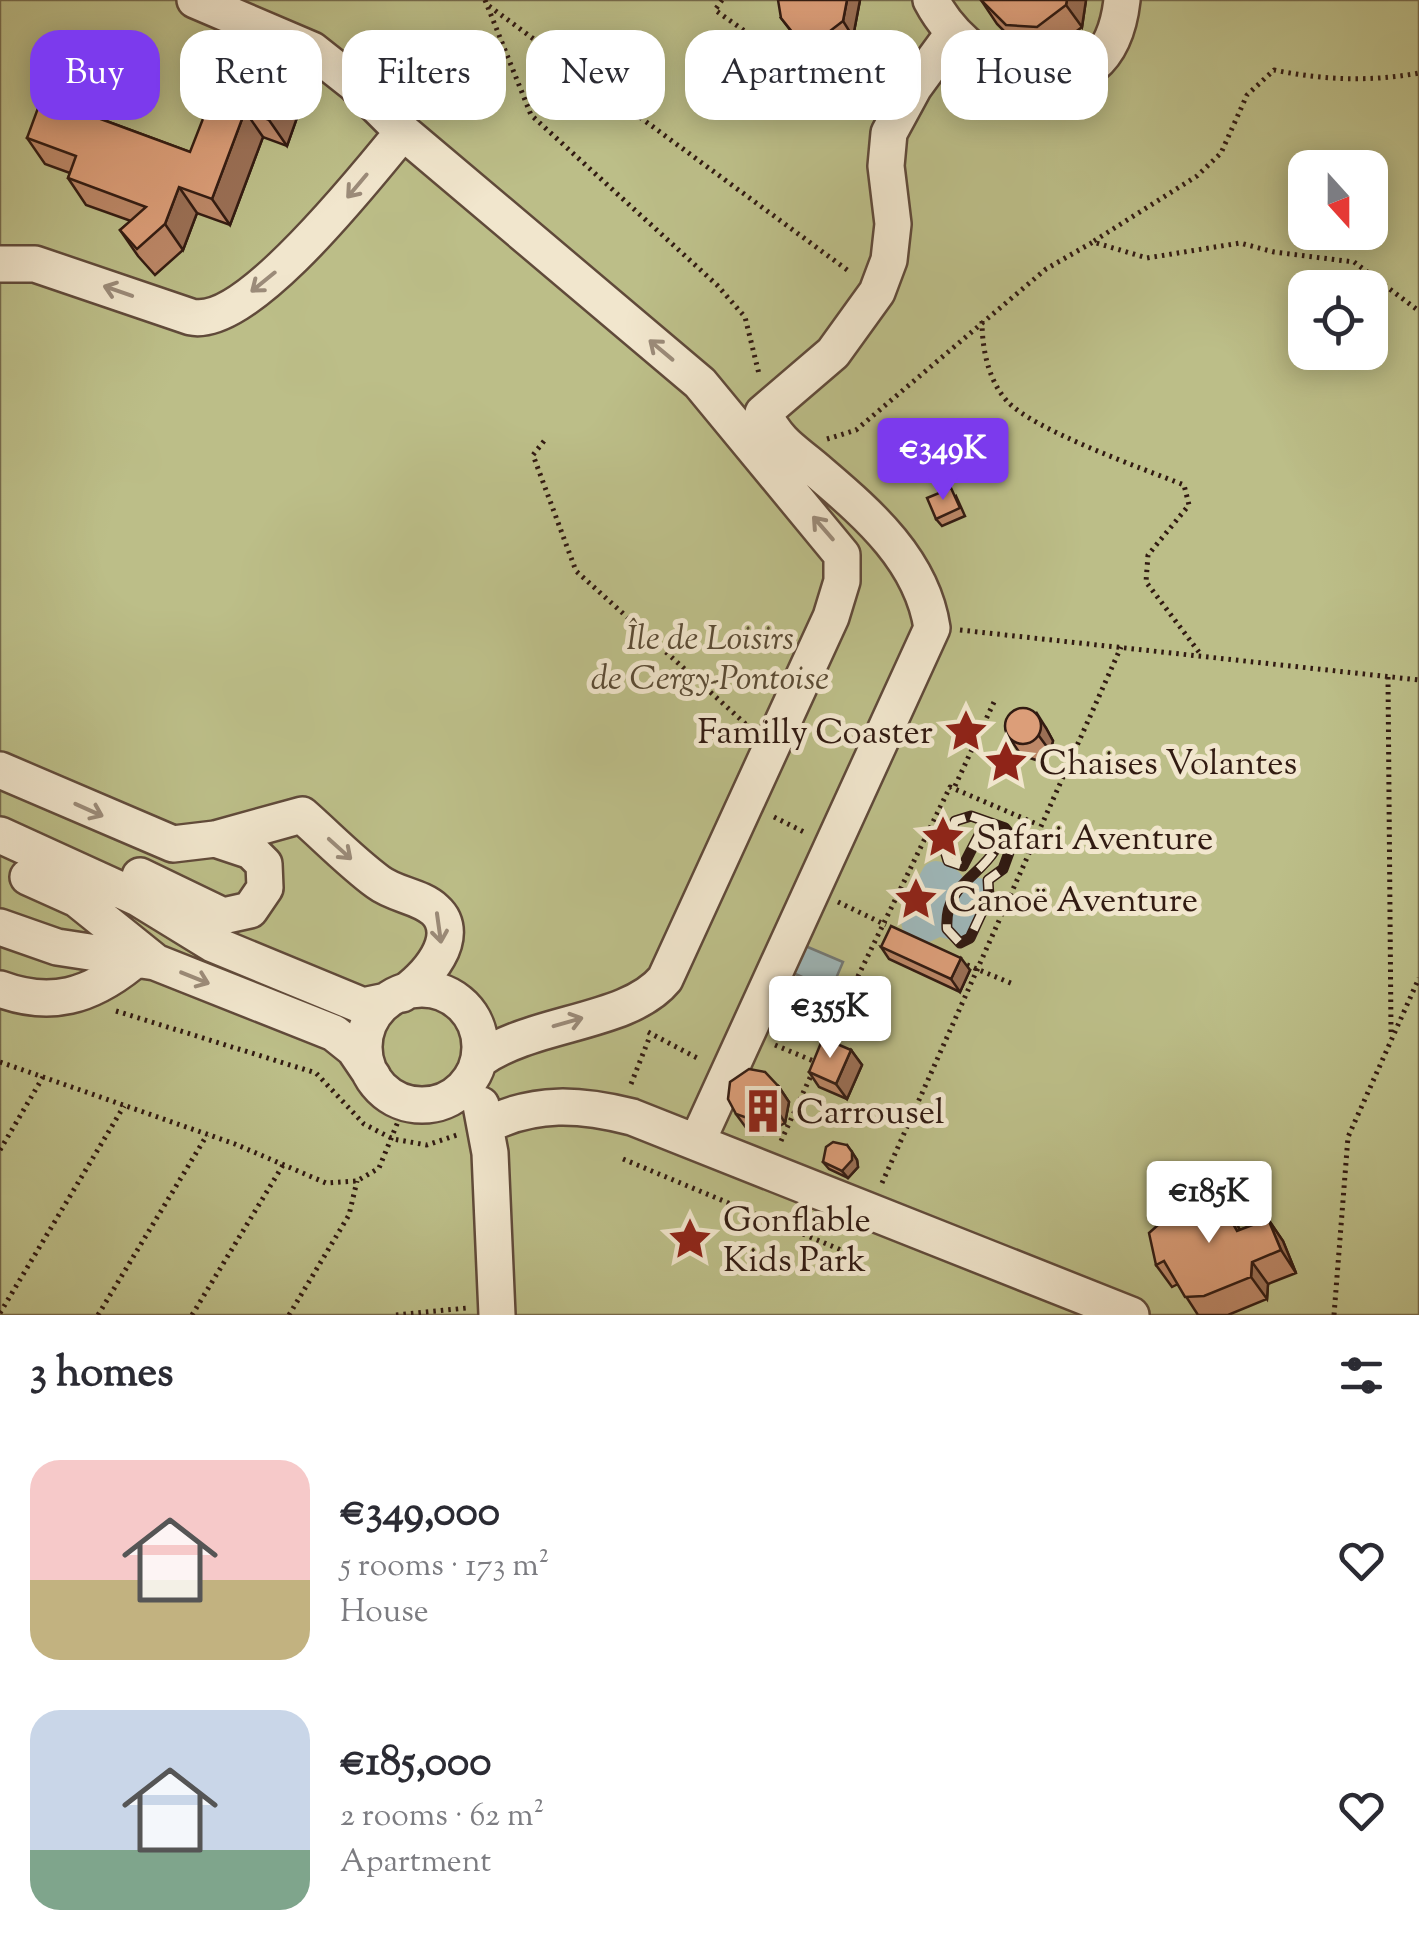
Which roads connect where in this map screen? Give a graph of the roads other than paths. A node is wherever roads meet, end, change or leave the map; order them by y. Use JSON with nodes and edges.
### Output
{"nodes":[{"id":1,"x":195,"y":0,"type":"edge"},
{"id":2,"x":931,"y":0,"type":"edge"},
{"id":3,"x":1122,"y":0,"type":"edge"},
{"id":4,"x":949,"y":30,"type":"edge"},
{"id":5,"x":1108,"y":47,"type":"edge"},
{"id":6,"x":941,"y":50,"type":"edge"},
{"id":7,"x":403,"y":132,"type":"junction"},
{"id":8,"x":0,"y":264,"type":"edge"},
{"id":9,"x":0,"y":770,"type":"edge"},
{"id":10,"x":0,"y":819,"type":"edge"},
{"id":11,"x":0,"y":835,"type":"edge"},
{"id":12,"x":215,"y":840,"type":"junction"},
{"id":13,"x":0,"y":865,"type":"edge"},
{"id":14,"x":0,"y":886,"type":"edge"},
{"id":15,"x":0,"y":906,"type":"edge"},
{"id":16,"x":0,"y":927,"type":"edge"},
{"id":17,"x":0,"y":949,"type":"edge"},
{"id":18,"x":143,"y":962,"type":"junction"},
{"id":19,"x":0,"y":989,"type":"edge"},
{"id":20,"x":395,"y":997,"type":"junction"},
{"id":21,"x":476,"y":1068,"type":"junction"},
{"id":22,"x":373,"y":1077,"type":"junction"},
{"id":23,"x":419,"y":1103,"type":"junction"},
{"id":24,"x":485,"y":1136,"type":"junction"},
{"id":25,"x":698,"y":1142,"type":"junction"},
{"id":26,"x":497,"y":1310,"type":"edge"},
{"id":27,"x":1131,"y":1315,"type":"edge"}],
"edges":[{"from":1,"to":7,"type":"street"},
{"from":2,"to":4,"type":"street"},
{"from":3,"to":5,"type":"street"},
{"from":6,"to":25,"type":"street"},
{"from":7,"to":8,"type":"street","one_way":true},
{"from":21,"to":7,"type":"street","one_way":true},
{"from":9,"to":12,"type":"street","one_way":true},
{"from":10,"to":12,"type":"street"},
{"from":11,"to":20,"type":"street"},
{"from":12,"to":20,"type":"street","one_way":true},
{"from":13,"to":18,"type":"street"},
{"from":14,"to":18,"type":"street"},
{"from":15,"to":18,"type":"street"},
{"from":16,"to":18,"type":"street"},
{"from":17,"to":18,"type":"street"},
{"from":18,"to":19,"type":"street"},
{"from":18,"to":22,"type":"street","one_way":true},
{"from":20,"to":21,"type":"street"},
{"from":20,"to":22,"type":"street"},
{"from":21,"to":23,"type":"street"},
{"from":21,"to":24,"type":"street"},
{"from":22,"to":23,"type":"street"},
{"from":23,"to":24,"type":"street"},
{"from":24,"to":25,"type":"street"},
{"from":24,"to":26,"type":"street"},
{"from":25,"to":27,"type":"street"}]}
